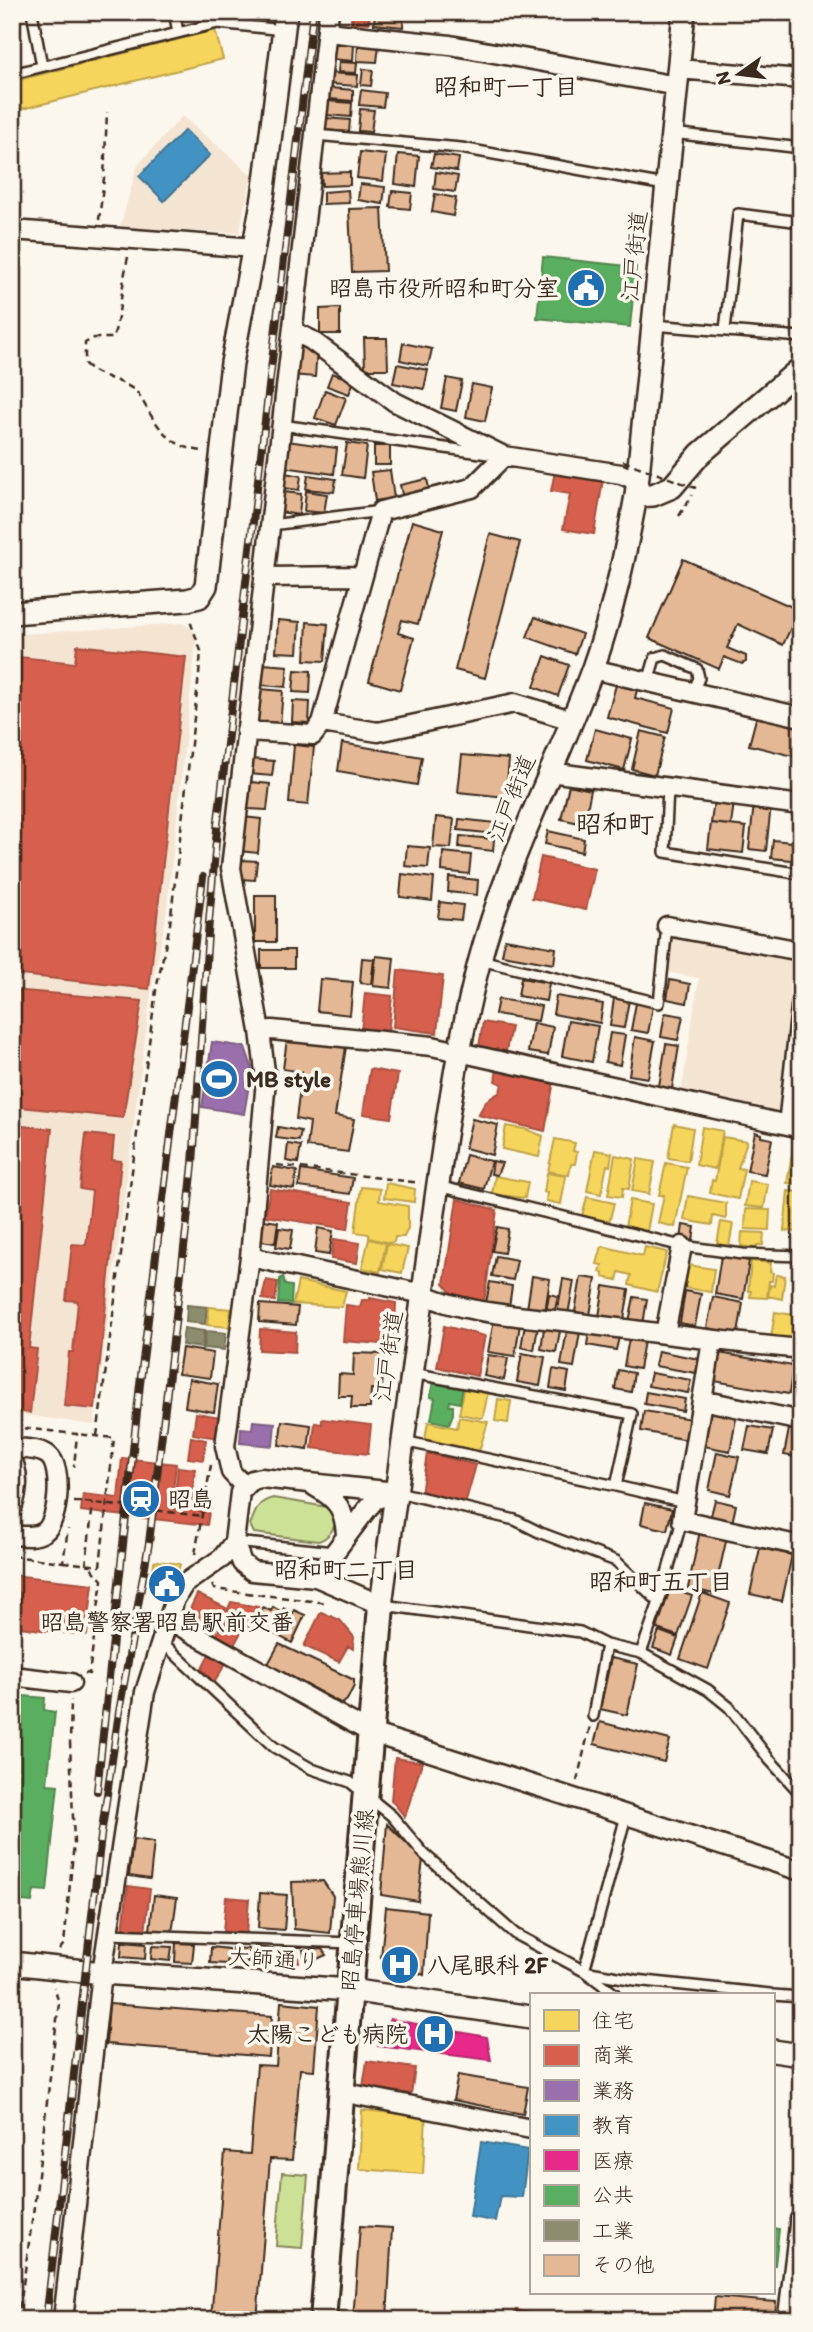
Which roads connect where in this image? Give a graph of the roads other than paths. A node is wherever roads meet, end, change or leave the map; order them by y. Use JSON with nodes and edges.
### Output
{"nodes":[{"id":1,"x":32,"y":12,"type":"edge"},
{"id":2,"x":174,"y":12,"type":"edge"},
{"id":3,"x":329,"y":12,"type":"edge"},
{"id":4,"x":679,"y":13,"type":"edge"},
{"id":5,"x":280,"y":21,"type":"edge"},
{"id":6,"x":327,"y":32,"type":"junction"},
{"id":7,"x":178,"y":33,"type":"junction"},
{"id":8,"x":42,"y":66,"type":"junction"},
{"id":9,"x":12,"y":74,"type":"edge"},
{"id":10,"x":678,"y":78,"type":"junction"},
{"id":11,"x":801,"y":79,"type":"edge"},
{"id":12,"x":672,"y":133,"type":"junction"},
{"id":13,"x":315,"y":135,"type":"junction"},
{"id":14,"x":801,"y":148,"type":"edge"},
{"id":15,"x":667,"y":185,"type":"junction"},
{"id":16,"x":801,"y":222,"type":"edge"},
{"id":17,"x":12,"y":230,"type":"edge"},
{"id":18,"x":255,"y":248,"type":"junction"},
{"id":19,"x":653,"y":325,"type":"junction"},
{"id":20,"x":724,"y":330,"type":"junction"},
{"id":21,"x":293,"y":331,"type":"junction"},
{"id":22,"x":801,"y":337,"type":"edge"},
{"id":23,"x":801,"y":368,"type":"edge"},
{"id":24,"x":281,"y":425,"type":"junction"},
{"id":25,"x":504,"y":456,"type":"junction"},
{"id":26,"x":637,"y":489,"type":"junction"},
{"id":27,"x":381,"y":511,"type":"junction"},
{"id":28,"x":271,"y":525,"type":"junction"},
{"id":29,"x":363,"y":576,"type":"junction"},
{"id":30,"x":264,"y":577,"type":"junction"},
{"id":31,"x":12,"y":613,"type":"edge"},
{"id":32,"x":592,"y":669,"type":"junction"},
{"id":33,"x":648,"y":682,"type":"junction"},
{"id":34,"x":693,"y":692,"type":"junction"},
{"id":35,"x":801,"y":717,"type":"edge"},
{"id":36,"x":571,"y":720,"type":"junction"},
{"id":37,"x":322,"y":723,"type":"junction"},
{"id":38,"x":246,"y":731,"type":"junction"},
{"id":39,"x":549,"y":772,"type":"junction"},
{"id":40,"x":668,"y":788,"type":"junction"},
{"id":41,"x":801,"y":805,"type":"edge"},
{"id":42,"x":801,"y":874,"type":"edge"},
{"id":43,"x":667,"y":926,"type":"joint"},
{"id":44,"x":801,"y":951,"type":"edge"},
{"id":45,"x":480,"y":960,"type":"junction"},
{"id":46,"x":801,"y":1007,"type":"edge"},
{"id":47,"x":260,"y":1031,"type":"junction"},
{"id":48,"x":799,"y":1046,"type":"edge"},
{"id":49,"x":458,"y":1051,"type":"junction"},
{"id":50,"x":794,"y":1127,"type":"edge"},
{"id":51,"x":438,"y":1185,"type":"junction"},
{"id":52,"x":682,"y":1245,"type":"junction"},
{"id":53,"x":801,"y":1256,"type":"edge"},
{"id":54,"x":250,"y":1257,"type":"junction"},
{"id":55,"x":423,"y":1294,"type":"junction"},
{"id":56,"x":665,"y":1334,"type":"junction"},
{"id":57,"x":712,"y":1341,"type":"junction"},
{"id":58,"x":801,"y":1349,"type":"edge"},
{"id":59,"x":412,"y":1373,"type":"junction"},
{"id":60,"x":702,"y":1400,"type":"junction"},
{"id":61,"x":801,"y":1421,"type":"edge"},
{"id":62,"x":403,"y":1441,"type":"junction"},
{"id":63,"x":12,"y":1451,"type":"edge"},
{"id":64,"x":17,"y":1475,"type":"edge"},
{"id":65,"x":308,"y":1483,"type":"junction"},
{"id":66,"x":244,"y":1486,"type":"junction"},
{"id":67,"x":616,"y":1486,"type":"junction"},
{"id":68,"x":396,"y":1492,"type":"junction"},
{"id":69,"x":684,"y":1511,"type":"junction"},
{"id":70,"x":12,"y":1519,"type":"edge"},
{"id":71,"x":12,"y":1535,"type":"edge"},
{"id":72,"x":346,"y":1537,"type":"junction"},
{"id":73,"x":234,"y":1542,"type":"junction"},
{"id":74,"x":801,"y":1546,"type":"edge"},
{"id":75,"x":334,"y":1552,"type":"junction"},
{"id":76,"x":316,"y":1577,"type":"junction"},
{"id":77,"x":659,"y":1602,"type":"junction"},
{"id":78,"x":381,"y":1605,"type":"junction"},
{"id":79,"x":167,"y":1619,"type":"junction"},
{"id":80,"x":160,"y":1640,"type":"junction"},
{"id":81,"x":606,"y":1645,"type":"junction"},
{"id":82,"x":641,"y":1653,"type":"junction"},
{"id":83,"x":12,"y":1675,"type":"edge"},
{"id":84,"x":76,"y":1678,"type":"road end"},
{"id":85,"x":593,"y":1716,"type":"road end"},
{"id":86,"x":371,"y":1733,"type":"junction"},
{"id":87,"x":801,"y":1794,"type":"edge"},
{"id":88,"x":366,"y":1795,"type":"junction"},
{"id":89,"x":626,"y":1816,"type":"junction"},
{"id":90,"x":801,"y":1871,"type":"edge"},
{"id":91,"x":109,"y":1934,"type":"junction"},
{"id":92,"x":354,"y":1943,"type":"junction"},
{"id":93,"x":12,"y":1963,"type":"edge"},
{"id":94,"x":584,"y":1971,"type":"junction"},
{"id":95,"x":102,"y":1973,"type":"junction"},
{"id":96,"x":350,"y":1990,"type":"junction"},
{"id":97,"x":614,"y":1993,"type":"edge"},
{"id":98,"x":761,"y":1993,"type":"edge"},
{"id":99,"x":774,"y":1994,"type":"edge"},
{"id":100,"x":801,"y":1997,"type":"edge"},
{"id":101,"x":530,"y":2017,"type":"edge"},
{"id":102,"x":774,"y":2051,"type":"edge"},
{"id":103,"x":801,"y":2055,"type":"edge"},
{"id":104,"x":341,"y":2092,"type":"junction"},
{"id":105,"x":530,"y":2129,"type":"edge"},
{"id":106,"x":801,"y":2221,"type":"edge"},
{"id":107,"x":794,"y":2306,"type":"edge"},
{"id":108,"x":63,"y":2320,"type":"edge"},
{"id":109,"x":323,"y":2320,"type":"edge"}],
"edges":[{"from":1,"to":8,"type":"lane"},
{"from":2,"to":7,"type":"lane"},
{"from":3,"to":6,"type":"street"},
{"from":4,"to":10,"type":"street","name":"江戸街道"},
{"from":5,"to":7,"type":"lane"},
{"from":5,"to":18,"type":"street"},
{"from":6,"to":10,"type":"street"},
{"from":6,"to":13,"type":"street"},
{"from":7,"to":8,"type":"lane"},
{"from":8,"to":9,"type":"lane"},
{"from":10,"to":11,"type":"street"},
{"from":10,"to":12,"type":"street","name":"江戸街道"},
{"from":12,"to":14,"type":"lane"},
{"from":12,"to":15,"type":"street","name":"江戸街道"},
{"from":13,"to":15,"type":"lane"},
{"from":13,"to":21,"type":"street"},
{"from":15,"to":19,"type":"street","name":"江戸街道"},
{"from":16,"to":20,"type":"lane"},
{"from":17,"to":18,"type":"street"},
{"from":18,"to":31,"type":"street"},
{"from":19,"to":20,"type":"lane"},
{"from":19,"to":26,"type":"street","name":"江戸街道"},
{"from":20,"to":22,"type":"lane"},
{"from":21,"to":24,"type":"street"},
{"from":21,"to":25,"type":"street"},
{"from":23,"to":26,"type":"street"},
{"from":24,"to":25,"type":"lane"},
{"from":24,"to":28,"type":"street"},
{"from":25,"to":26,"type":"street"},
{"from":25,"to":27,"type":"street"},
{"from":26,"to":32,"type":"street","name":"江戸街道"},
{"from":27,"to":28,"type":"lane"},
{"from":27,"to":29,"type":"street"},
{"from":28,"to":30,"type":"street"},
{"from":29,"to":30,"type":"street"},
{"from":29,"to":37,"type":"street"},
{"from":30,"to":38,"type":"street"},
{"from":32,"to":33,"type":"street"},
{"from":32,"to":36,"type":"street","name":"江戸街道"},
{"from":33,"to":34,"type":"street"},
{"from":33,"to":34,"type":"lane"},
{"from":34,"to":35,"type":"street"},
{"from":36,"to":37,"type":"street"},
{"from":36,"to":39,"type":"street","name":"江戸街道"},
{"from":37,"to":38,"type":"street"},
{"from":38,"to":47,"type":"street"},
{"from":39,"to":40,"type":"street"},
{"from":39,"to":45,"type":"street","name":"江戸街道"},
{"from":40,"to":41,"type":"street"},
{"from":40,"to":42,"type":"lane"},
{"from":43,"to":44,"type":"street"},
{"from":43,"to":45,"type":"lane"},
{"from":45,"to":49,"type":"street","name":"江戸街道"},
{"from":46,"to":48,"type":"street"},
{"from":47,"to":49,"type":"street"},
{"from":47,"to":54,"type":"street"},
{"from":48,"to":50,"type":"street"},
{"from":49,"to":50,"type":"street"},
{"from":49,"to":51,"type":"street","name":"江戸街道"},
{"from":51,"to":52,"type":"lane"},
{"from":51,"to":55,"type":"street","name":"江戸街道"},
{"from":52,"to":53,"type":"lane"},
{"from":52,"to":56,"type":"street"},
{"from":54,"to":55,"type":"street"},
{"from":54,"to":66,"type":"street"},
{"from":55,"to":56,"type":"street"},
{"from":55,"to":59,"type":"street","name":"江戸街道"},
{"from":56,"to":57,"type":"street"},
{"from":57,"to":58,"type":"street"},
{"from":57,"to":60,"type":"street"},
{"from":59,"to":62,"type":"street","name":"江戸街道"},
{"from":59,"to":67,"type":"lane"},
{"from":60,"to":61,"type":"street"},
{"from":60,"to":69,"type":"street"},
{"from":62,"to":67,"type":"lane"},
{"from":62,"to":68,"type":"street","name":"江戸街道"},
{"from":63,"to":64,"type":"lane"},
{"from":63,"to":71,"type":"street"},
{"from":64,"to":70,"type":"lane"},
{"from":65,"to":66,"type":"street"},
{"from":65,"to":68,"type":"street"},
{"from":65,"to":72,"type":"street"},
{"from":66,"to":73,"type":"street"},
{"from":67,"to":69,"type":"lane"},
{"from":68,"to":72,"type":"street"},
{"from":68,"to":77,"type":"lane"},
{"from":68,"to":78,"type":"street","name":"江戸街道"},
{"from":69,"to":74,"type":"street"},
{"from":69,"to":77,"type":"lane"},
{"from":72,"to":75,"type":"street"},
{"from":73,"to":75,"type":"lane"},
{"from":73,"to":76,"type":"street"},
{"from":73,"to":79,"type":"street"},
{"from":75,"to":76,"type":"street"},
{"from":76,"to":78,"type":"street"},
{"from":77,"to":82,"type":"lane"},
{"from":78,"to":81,"type":"lane"},
{"from":78,"to":86,"type":"main road","name":"昭島停車場熊川線"},
{"from":79,"to":80,"type":"street"},
{"from":79,"to":86,"type":"street"},
{"from":80,"to":88,"type":"lane"},
{"from":80,"to":91,"type":"street"},
{"from":81,"to":82,"type":"lane"},
{"from":81,"to":85,"type":"lane"},
{"from":82,"to":87,"type":"lane"},
{"from":83,"to":84,"type":"street"},
{"from":86,"to":88,"type":"main road","name":"昭島停車場熊川線"},
{"from":86,"to":89,"type":"street"},
{"from":88,"to":92,"type":"main road","name":"昭島停車場熊川線"},
{"from":88,"to":94,"type":"lane"},
{"from":89,"to":90,"type":"street"},
{"from":89,"to":94,"type":"lane"},
{"from":91,"to":92,"type":"lane"},
{"from":91,"to":95,"type":"street"},
{"from":92,"to":96,"type":"main road","name":"昭島停車場熊川線"},
{"from":93,"to":95,"type":"street","name":"大師通り"},
{"from":94,"to":97,"type":"lane"},
{"from":94,"to":98,"type":"lane"},
{"from":95,"to":96,"type":"street","name":"大師通り"},
{"from":95,"to":108,"type":"street"},
{"from":96,"to":101,"type":"street","name":"大師通り"},
{"from":96,"to":104,"type":"main road","name":"昭島停車場熊川線"},
{"from":99,"to":100,"type":"lane"},
{"from":102,"to":103,"type":"street"},
{"from":104,"to":105,"type":"street"},
{"from":104,"to":109,"type":"main road","name":"昭島停車場熊川線"},
{"from":106,"to":107,"type":"street"}]}
